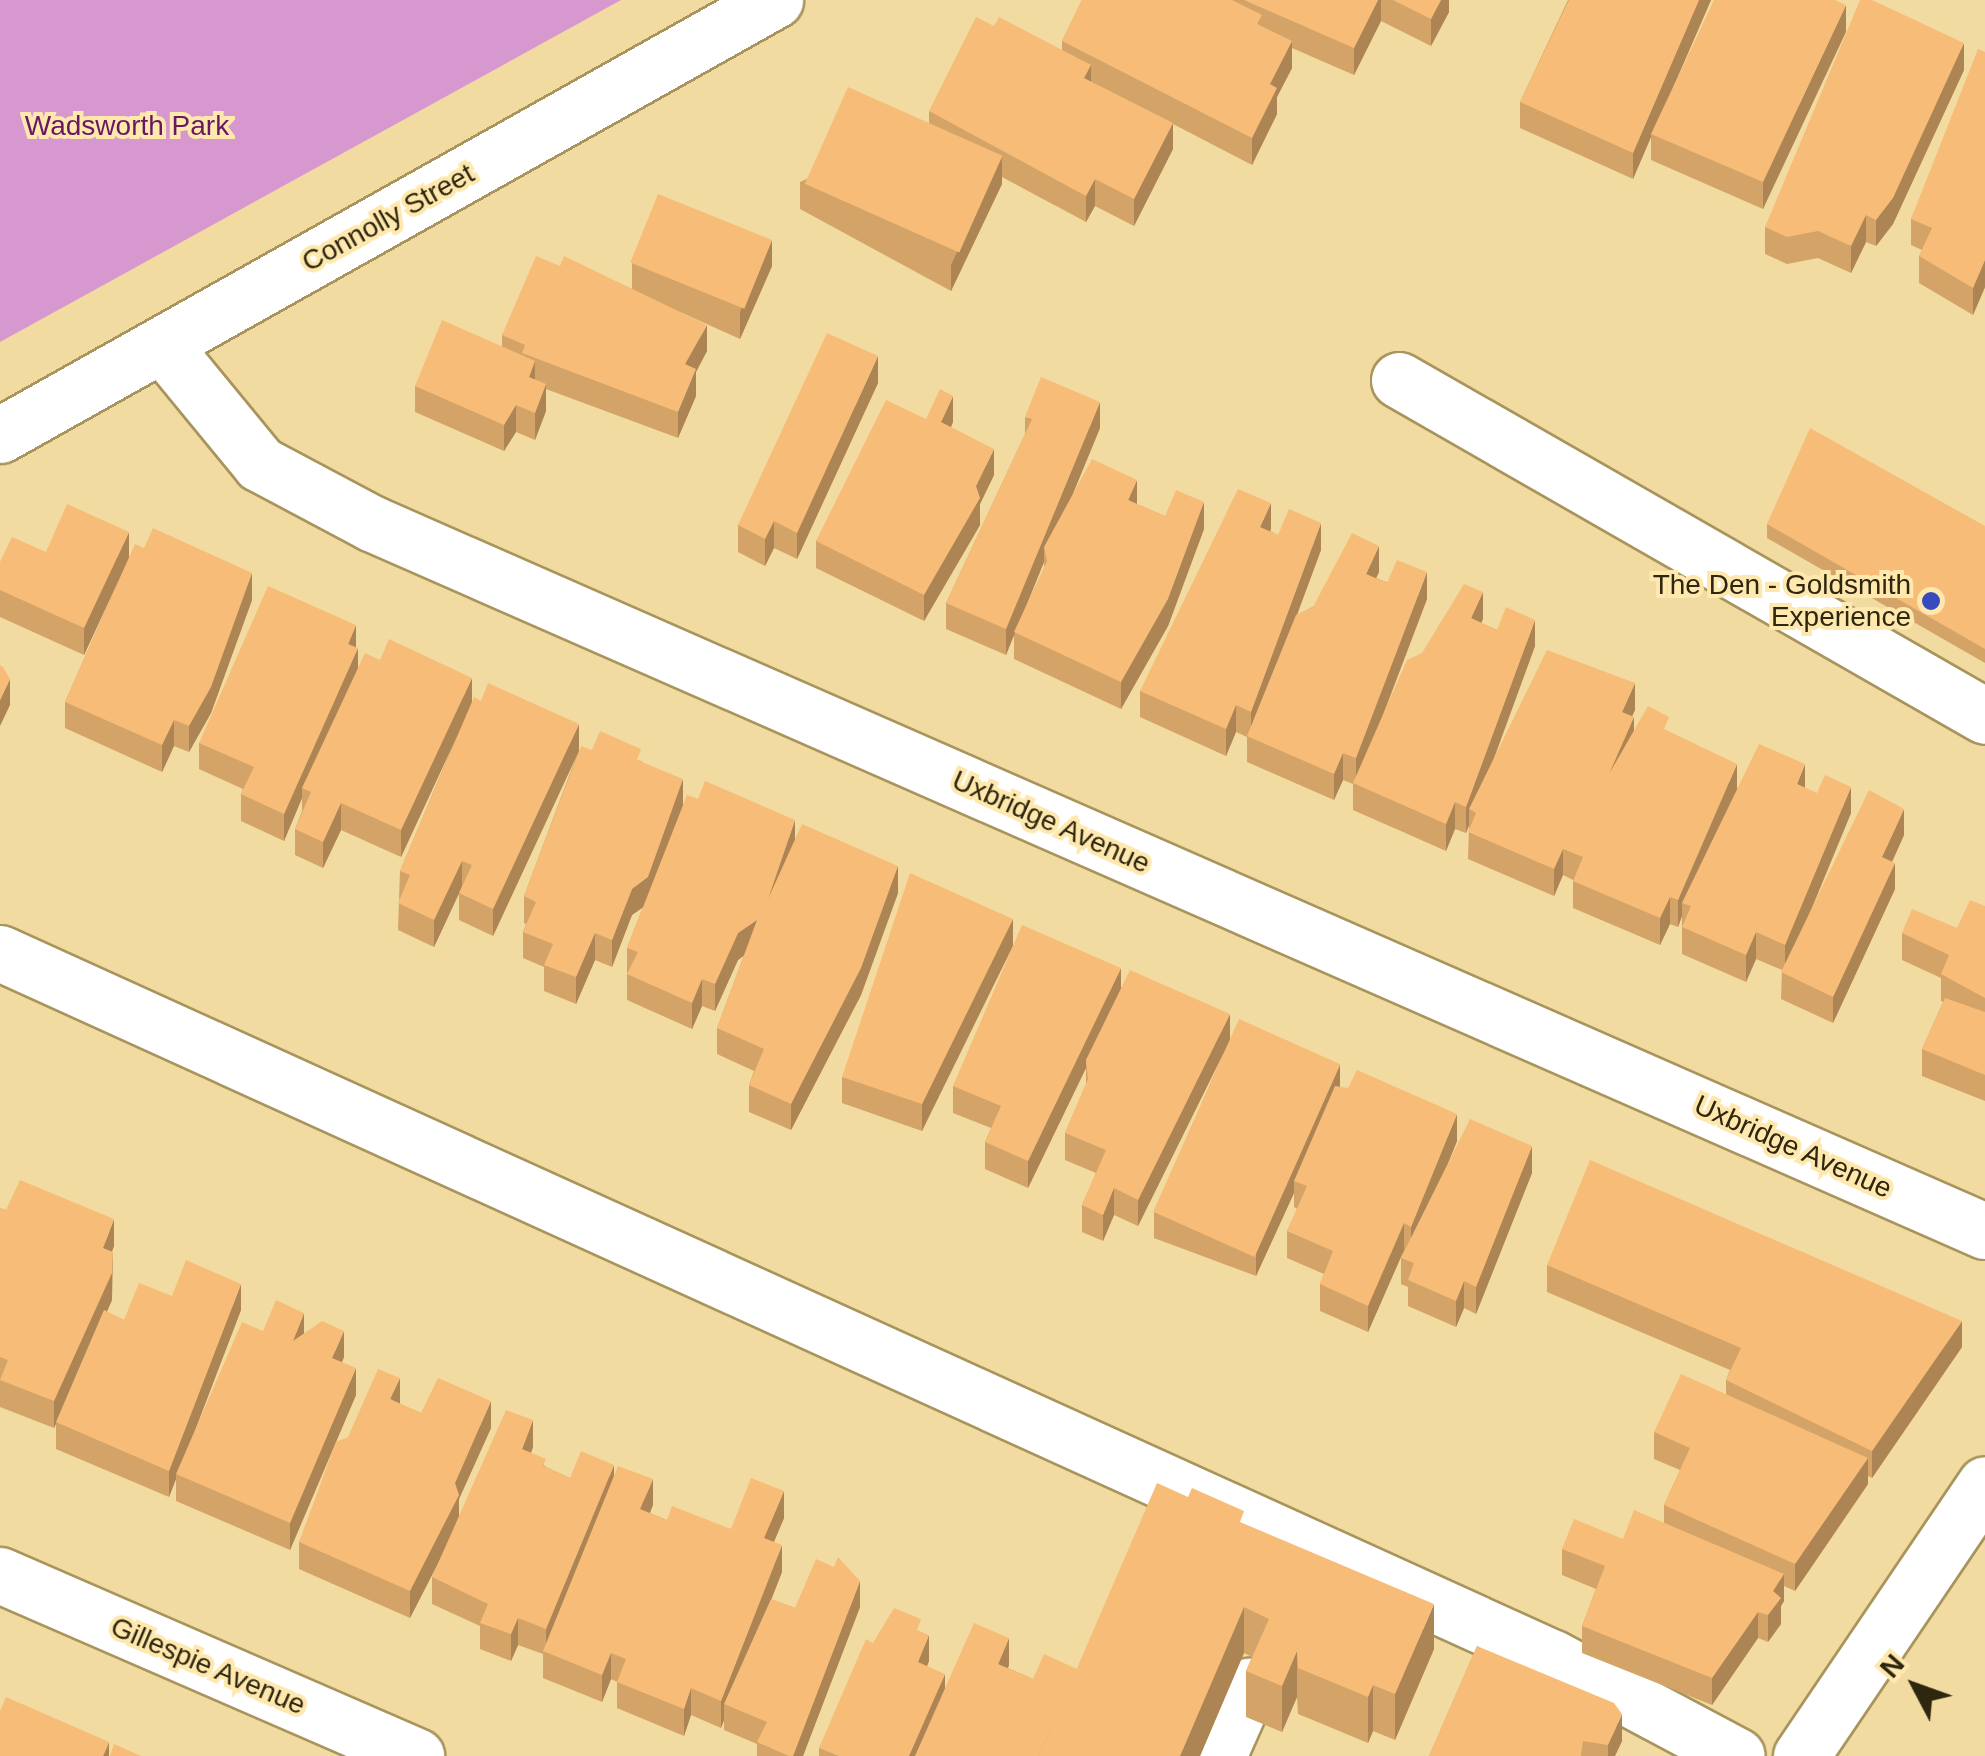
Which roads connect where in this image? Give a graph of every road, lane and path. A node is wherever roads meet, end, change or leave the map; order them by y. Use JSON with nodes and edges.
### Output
{"nodes":[{"id":1,"x":775,"y":0,"type":"edge"},
{"id":2,"x":164,"y":347,"type":"junction"},
{"id":3,"x":1399,"y":380,"type":"dead end"},
{"id":4,"x":0,"y":434,"type":"edge"},
{"id":5,"x":1985,"y":716,"type":"edge"},
{"id":6,"x":0,"y":953,"type":"edge"},
{"id":7,"x":1985,"y":1231,"type":"edge"},
{"id":8,"x":1985,"y":1484,"type":"edge"},
{"id":9,"x":0,"y":1575,"type":"edge"},
{"id":10,"x":1248,"y":1686,"type":"edge"},
{"id":11,"x":416,"y":1756,"type":"edge"},
{"id":12,"x":1218,"y":1756,"type":"edge"},
{"id":13,"x":1737,"y":1756,"type":"edge"},
{"id":14,"x":1801,"y":1756,"type":"edge"}],
"edges":[{"from":1,"to":2,"type":"street","name":"Connolly Street"},
{"from":2,"to":4,"type":"street","name":"Connolly Street"},
{"from":2,"to":7,"type":"street","name":"Uxbridge Avenue"},
{"from":3,"to":5,"type":"street"},
{"from":6,"to":13,"type":"street"},
{"from":8,"to":14,"type":"street"},
{"from":9,"to":11,"type":"street","name":"Gillespie Avenue"},
{"from":10,"to":12,"type":"street"}]}
